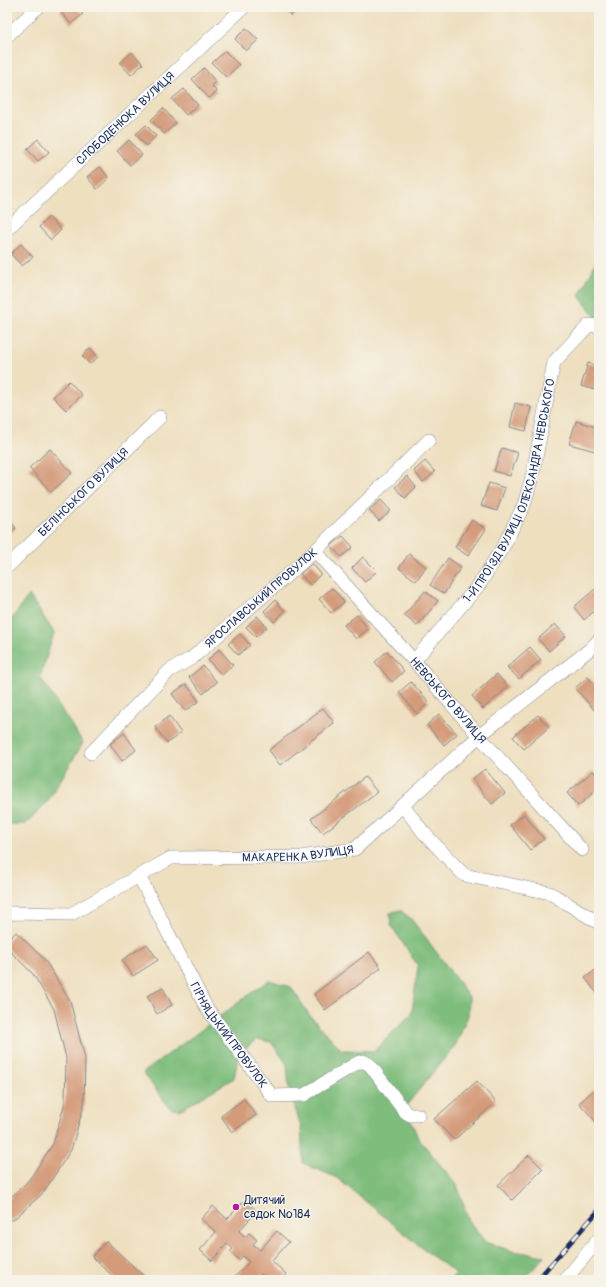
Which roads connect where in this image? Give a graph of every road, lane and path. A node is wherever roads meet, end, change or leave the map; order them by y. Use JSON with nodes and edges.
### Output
{"nodes":[{"id":1,"x":38,"y":7,"type":"edge"},
{"id":2,"x":244,"y":7,"type":"edge"},
{"id":3,"x":7,"y":36,"type":"edge"},
{"id":4,"x":7,"y":229,"type":"edge"},
{"id":5,"x":599,"y":326,"type":"edge"},
{"id":6,"x":160,"y":416,"type":"dead end"},
{"id":7,"x":429,"y":440,"type":"dead end"},
{"id":8,"x":315,"y":550,"type":"junction"},
{"id":9,"x":7,"y":567,"type":"edge"},
{"id":10,"x":599,"y":640,"type":"edge"},
{"id":11,"x":414,"y":661,"type":"junction"},
{"id":12,"x":478,"y":736,"type":"junction"},
{"id":13,"x":90,"y":753,"type":"dead end"},
{"id":14,"x":402,"y":806,"type":"junction"},
{"id":15,"x":582,"y":850,"type":"dead end"},
{"id":16,"x":139,"y":876,"type":"junction"},
{"id":17,"x":7,"y":916,"type":"edge"},
{"id":18,"x":599,"y":923,"type":"edge"},
{"id":19,"x":418,"y":1116,"type":"dead end"},
{"id":20,"x":599,"y":1239,"type":"edge"},
{"id":21,"x":565,"y":1280,"type":"edge"}],
"edges":[{"from":1,"to":3,"type":"street"},
{"from":2,"to":4,"type":"street","name":"СЛОБОДЕНЮКА ВУЛИЦЯ"},
{"from":5,"to":11,"type":"street","name":"1-Й ПРОЇЗД ВУЛИЦІ ОЛЕКСАНДРА НЕВСЬКОГО"},
{"from":6,"to":9,"type":"street","name":"БЕЛІНСЬКОГО ВУЛИЦЯ"},
{"from":7,"to":8,"type":"street","name":"ЯРОСЛАВСЬКИЙ ПРОВУЛОК"},
{"from":8,"to":11,"type":"street","name":"НЕВСЬКОГО ВУЛИЦЯ"},
{"from":8,"to":13,"type":"street","name":"ЯРОСЛАВСЬКИЙ ПРОВУЛОК"},
{"from":10,"to":12,"type":"street","name":"МАКАРЕНКА ВУЛИЦЯ"},
{"from":11,"to":12,"type":"street","name":"НЕВСЬКОГО ВУЛИЦЯ"},
{"from":12,"to":14,"type":"street","name":"МАКАРЕНКА ВУЛИЦЯ"},
{"from":12,"to":15,"type":"street","name":"НЕВСЬКОГО ВУЛИЦЯ"},
{"from":14,"to":16,"type":"street","name":"МАКАРЕНКА ВУЛИЦЯ"},
{"from":14,"to":18,"type":"street"},
{"from":16,"to":17,"type":"street","name":"МАКАРЕНКА ВУЛИЦЯ"},
{"from":16,"to":19,"type":"street","name":"ГІРНЯЦЬКИЙ ПРОВУЛОК"},
{"from":20,"to":21,"type":"street"}]}
